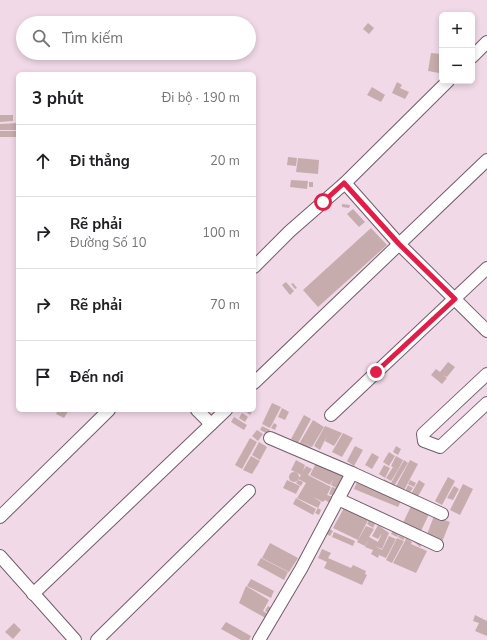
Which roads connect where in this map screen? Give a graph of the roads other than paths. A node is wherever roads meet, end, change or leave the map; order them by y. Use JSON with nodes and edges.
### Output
{"nodes":[{"id":1,"x":487,"y":42,"type":"edge"},
{"id":2,"x":475,"y":54,"type":"edge"},
{"id":3,"x":445,"y":84,"type":"edge"},
{"id":4,"x":487,"y":160,"type":"edge"},
{"id":5,"x":344,"y":183,"type":"junction"},
{"id":6,"x":399,"y":244,"type":"junction"},
{"id":7,"x":256,"y":265,"type":"edge"},
{"id":8,"x":487,"y":268,"type":"edge"},
{"id":9,"x":455,"y":299,"type":"junction"},
{"id":10,"x":487,"y":331,"type":"edge"},
{"id":11,"x":487,"y":374,"type":"edge"},
{"id":12,"x":256,"y":381,"type":"edge"},
{"id":13,"x":487,"y":403,"type":"edge"},
{"id":14,"x":106,"y":412,"type":"edge"},
{"id":15,"x":199,"y":412,"type":"edge"},
{"id":16,"x":224,"y":412,"type":"edge"},
{"id":17,"x":331,"y":414,"type":"dead end"},
{"id":18,"x":211,"y":424,"type":"junction"},
{"id":19,"x":270,"y":438,"type":"dead end"},
{"id":20,"x":352,"y":473,"type":"junction"},
{"id":21,"x":249,"y":491,"type":"dead end"},
{"id":22,"x":338,"y":499,"type":"junction"},
{"id":23,"x":442,"y":514,"type":"dead end"},
{"id":24,"x":0,"y":517,"type":"edge"},
{"id":25,"x":437,"y":545,"type":"dead end"},
{"id":26,"x":0,"y":556,"type":"edge"},
{"id":27,"x":33,"y":594,"type":"junction"},
{"id":28,"x":75,"y":640,"type":"edge"},
{"id":29,"x":97,"y":640,"type":"edge"},
{"id":30,"x":260,"y":640,"type":"edge"}],
"edges":[{"from":1,"to":2,"type":"street"},
{"from":3,"to":5,"type":"street"},
{"from":4,"to":6,"type":"street"},
{"from":5,"to":6,"type":"street"},
{"from":5,"to":7,"type":"street"},
{"from":6,"to":9,"type":"street"},
{"from":6,"to":12,"type":"street"},
{"from":8,"to":9,"type":"street"},
{"from":9,"to":10,"type":"street"},
{"from":9,"to":17,"type":"street"},
{"from":11,"to":13,"type":"street"},
{"from":14,"to":24,"type":"street"},
{"from":15,"to":18,"type":"street"},
{"from":16,"to":18,"type":"street"},
{"from":18,"to":27,"type":"street"},
{"from":19,"to":20,"type":"street"},
{"from":20,"to":22,"type":"street"},
{"from":20,"to":23,"type":"street"},
{"from":21,"to":29,"type":"street"},
{"from":22,"to":25,"type":"street"},
{"from":22,"to":30,"type":"street"},
{"from":26,"to":27,"type":"street"},
{"from":27,"to":28,"type":"street"}]}
